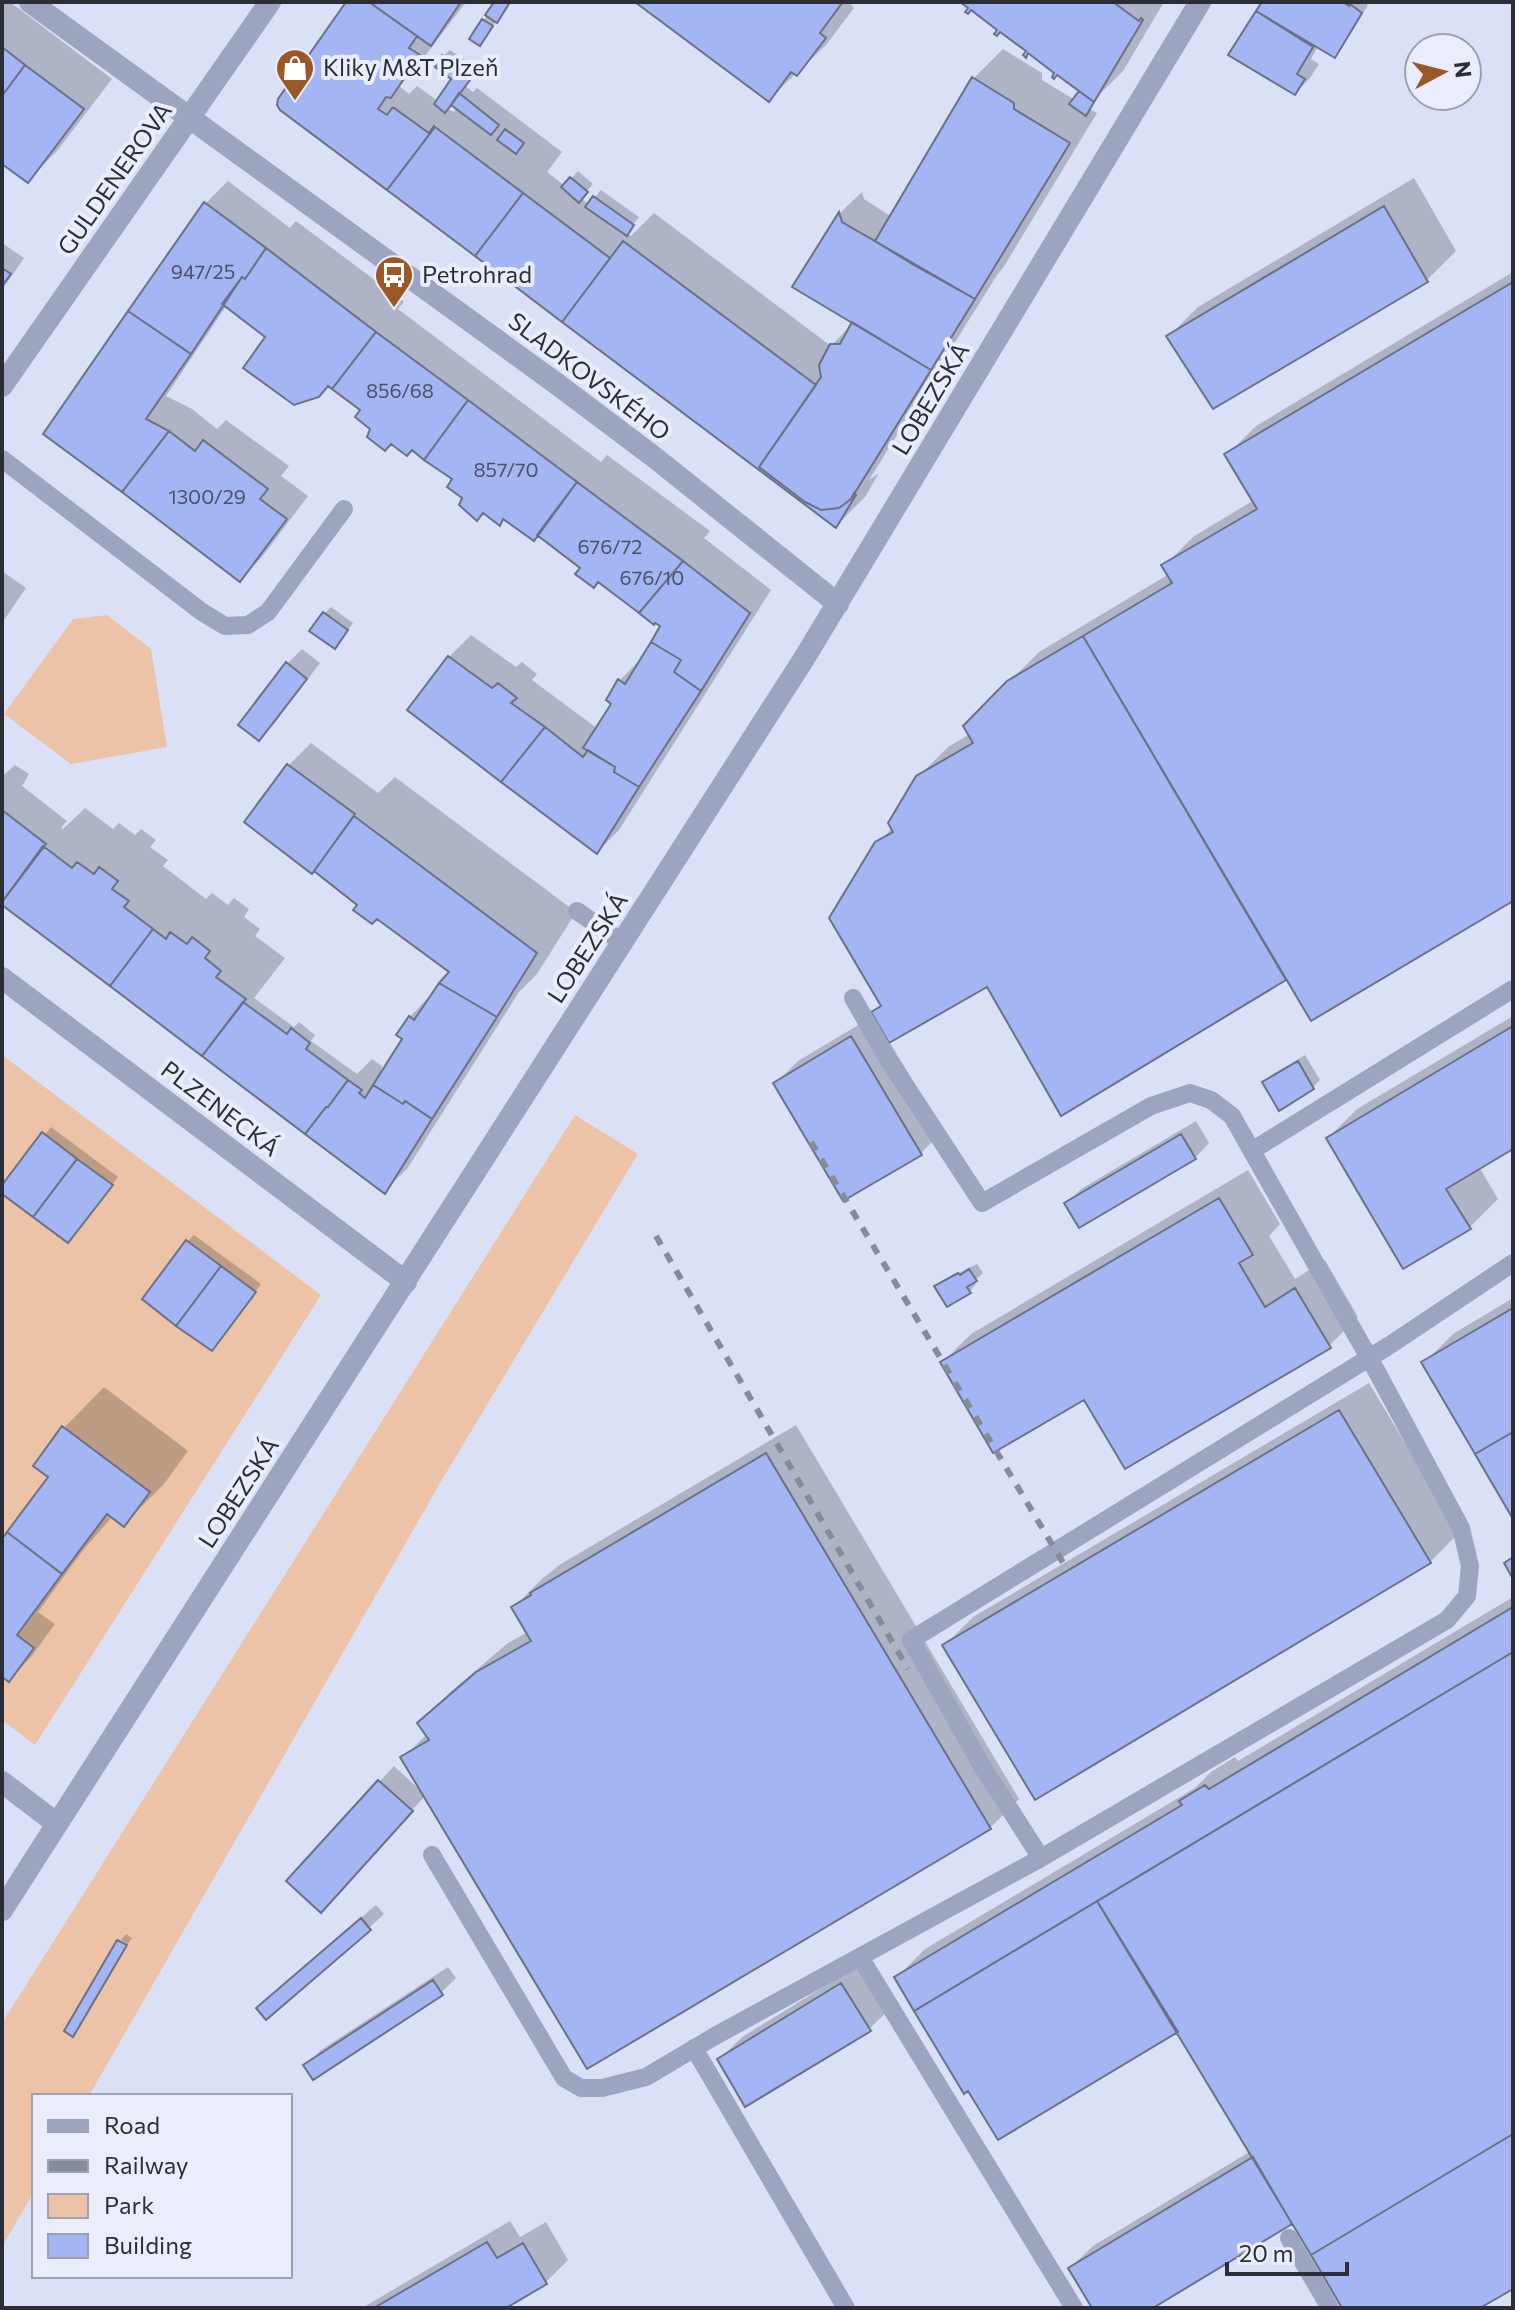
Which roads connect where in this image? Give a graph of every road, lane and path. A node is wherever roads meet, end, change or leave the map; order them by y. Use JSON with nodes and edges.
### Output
{"nodes":[{"id":1,"x":30,"y":2,"type":"edge"},
{"id":2,"x":270,"y":2,"type":"edge"},
{"id":3,"x":1200,"y":2,"type":"edge"},
{"id":4,"x":189,"y":118,"type":"junction"},
{"id":5,"x":2,"y":386,"type":"edge"},
{"id":6,"x":2,"y":459,"type":"edge"},
{"id":7,"x":344,"y":509,"type":"dead end"},
{"id":8,"x":838,"y":604,"type":"junction"},
{"id":9,"x":577,"y":911,"type":"dead end"},
{"id":10,"x":623,"y":943,"type":"junction"},
{"id":11,"x":2,"y":978,"type":"edge"},
{"id":12,"x":1513,"y":989,"type":"edge"},
{"id":13,"x":853,"y":998,"type":"dead end"},
{"id":14,"x":1253,"y":1150,"type":"junction"},
{"id":15,"x":1513,"y":1263,"type":"edge"},
{"id":16,"x":406,"y":1282,"type":"junction"},
{"id":17,"x":1368,"y":1358,"type":"junction"},
{"id":18,"x":2,"y":1782,"type":"edge"},
{"id":19,"x":56,"y":1823,"type":"junction"},
{"id":20,"x":432,"y":1855,"type":"dead end"},
{"id":21,"x":1041,"y":1858,"type":"junction"},
{"id":22,"x":2,"y":1910,"type":"edge"},
{"id":23,"x":860,"y":1957,"type":"junction"},
{"id":24,"x":694,"y":2048,"type":"junction"},
{"id":25,"x":1289,"y":2238,"type":"dead end"},
{"id":26,"x":846,"y":2308,"type":"edge"},
{"id":27,"x":1074,"y":2308,"type":"edge"},
{"id":28,"x":1330,"y":2308,"type":"edge"}],
"edges":[{"from":1,"to":4,"type":"street","name":"SLADKOVSKÉHO"},
{"from":2,"to":4,"type":"street","name":"GULDENEROVA"},
{"from":3,"to":8,"type":"street","name":"LOBEZSKÁ"},
{"from":4,"to":5,"type":"street","name":"GULDENEROVA"},
{"from":4,"to":8,"type":"street","name":"SLADKOVSKÉHO"},
{"from":6,"to":7,"type":"lane"},
{"from":8,"to":10,"type":"street","name":"LOBEZSKÁ"},
{"from":9,"to":10,"type":"lane"},
{"from":10,"to":16,"type":"street","name":"LOBEZSKÁ"},
{"from":11,"to":16,"type":"street","name":"PLZENECKÁ"},
{"from":12,"to":14,"type":"lane"},
{"from":13,"to":14,"type":"lane"},
{"from":14,"to":17,"type":"lane"},
{"from":15,"to":17,"type":"lane"},
{"from":16,"to":19,"type":"street","name":"LOBEZSKÁ"},
{"from":17,"to":21,"type":"lane"},
{"from":17,"to":21,"type":"lane"},
{"from":18,"to":19,"type":"street"},
{"from":19,"to":22,"type":"street","name":"LOBEZSKÁ"},
{"from":20,"to":24,"type":"lane"},
{"from":21,"to":23,"type":"lane"},
{"from":23,"to":24,"type":"lane"},
{"from":23,"to":27,"type":"lane"},
{"from":24,"to":26,"type":"lane"},
{"from":25,"to":28,"type":"lane"}]}
